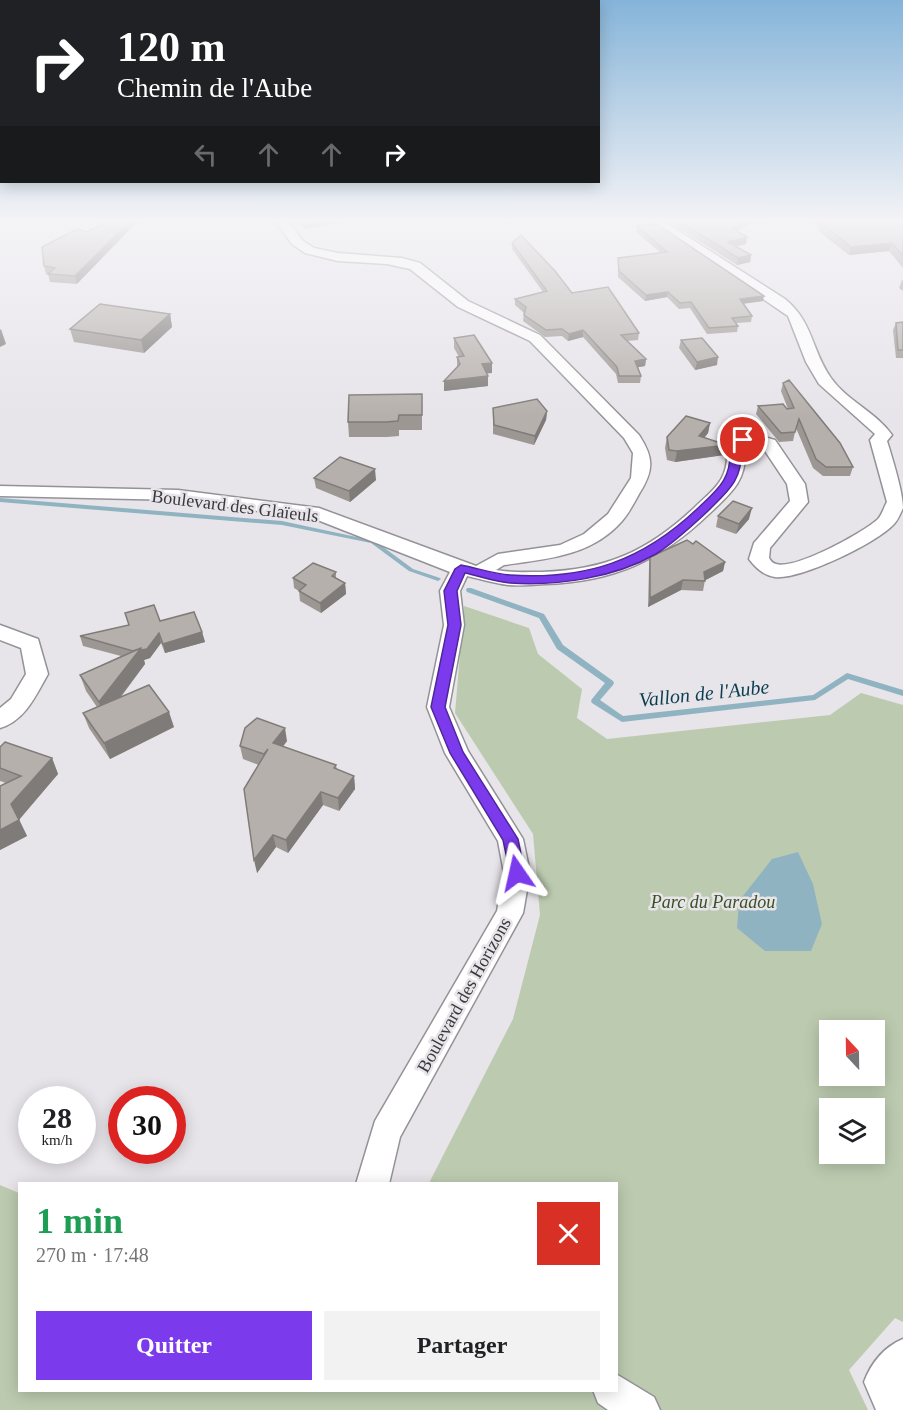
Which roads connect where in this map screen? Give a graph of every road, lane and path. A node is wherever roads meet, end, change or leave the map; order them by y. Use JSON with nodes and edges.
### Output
{"nodes":[{"id":1,"x":439,"y":285,"type":"edge"},
{"id":2,"x":755,"y":285,"type":"edge"},
{"id":3,"x":884,"y":435,"type":"junction"},
{"id":4,"x":903,"y":439,"type":"edge"},
{"id":5,"x":0,"y":491,"type":"edge"},
{"id":6,"x":471,"y":571,"type":"junction"},
{"id":7,"x":0,"y":632,"type":"edge"},
{"id":8,"x":0,"y":720,"type":"edge"},
{"id":9,"x":373,"y":1182,"type":"edge"},
{"id":10,"x":903,"y":1357,"type":"edge"},
{"id":11,"x":614,"y":1392,"type":"edge"},
{"id":12,"x":641,"y":1410,"type":"edge"},
{"id":13,"x":895,"y":1410,"type":"edge"}],
"edges":[{"from":1,"to":6,"type":"street"},
{"from":2,"to":3,"type":"street"},
{"from":3,"to":4,"type":"street"},
{"from":3,"to":6,"type":"street","name":"Boulevard des Glaïeuls"},
{"from":5,"to":6,"type":"street","name":"Boulevard des Glaïeuls"},
{"from":6,"to":9,"type":"street","name":"Boulevard des Horizons"},
{"from":7,"to":8,"type":"street"},
{"from":10,"to":13,"type":"street"},
{"from":11,"to":12,"type":"street"}]}
